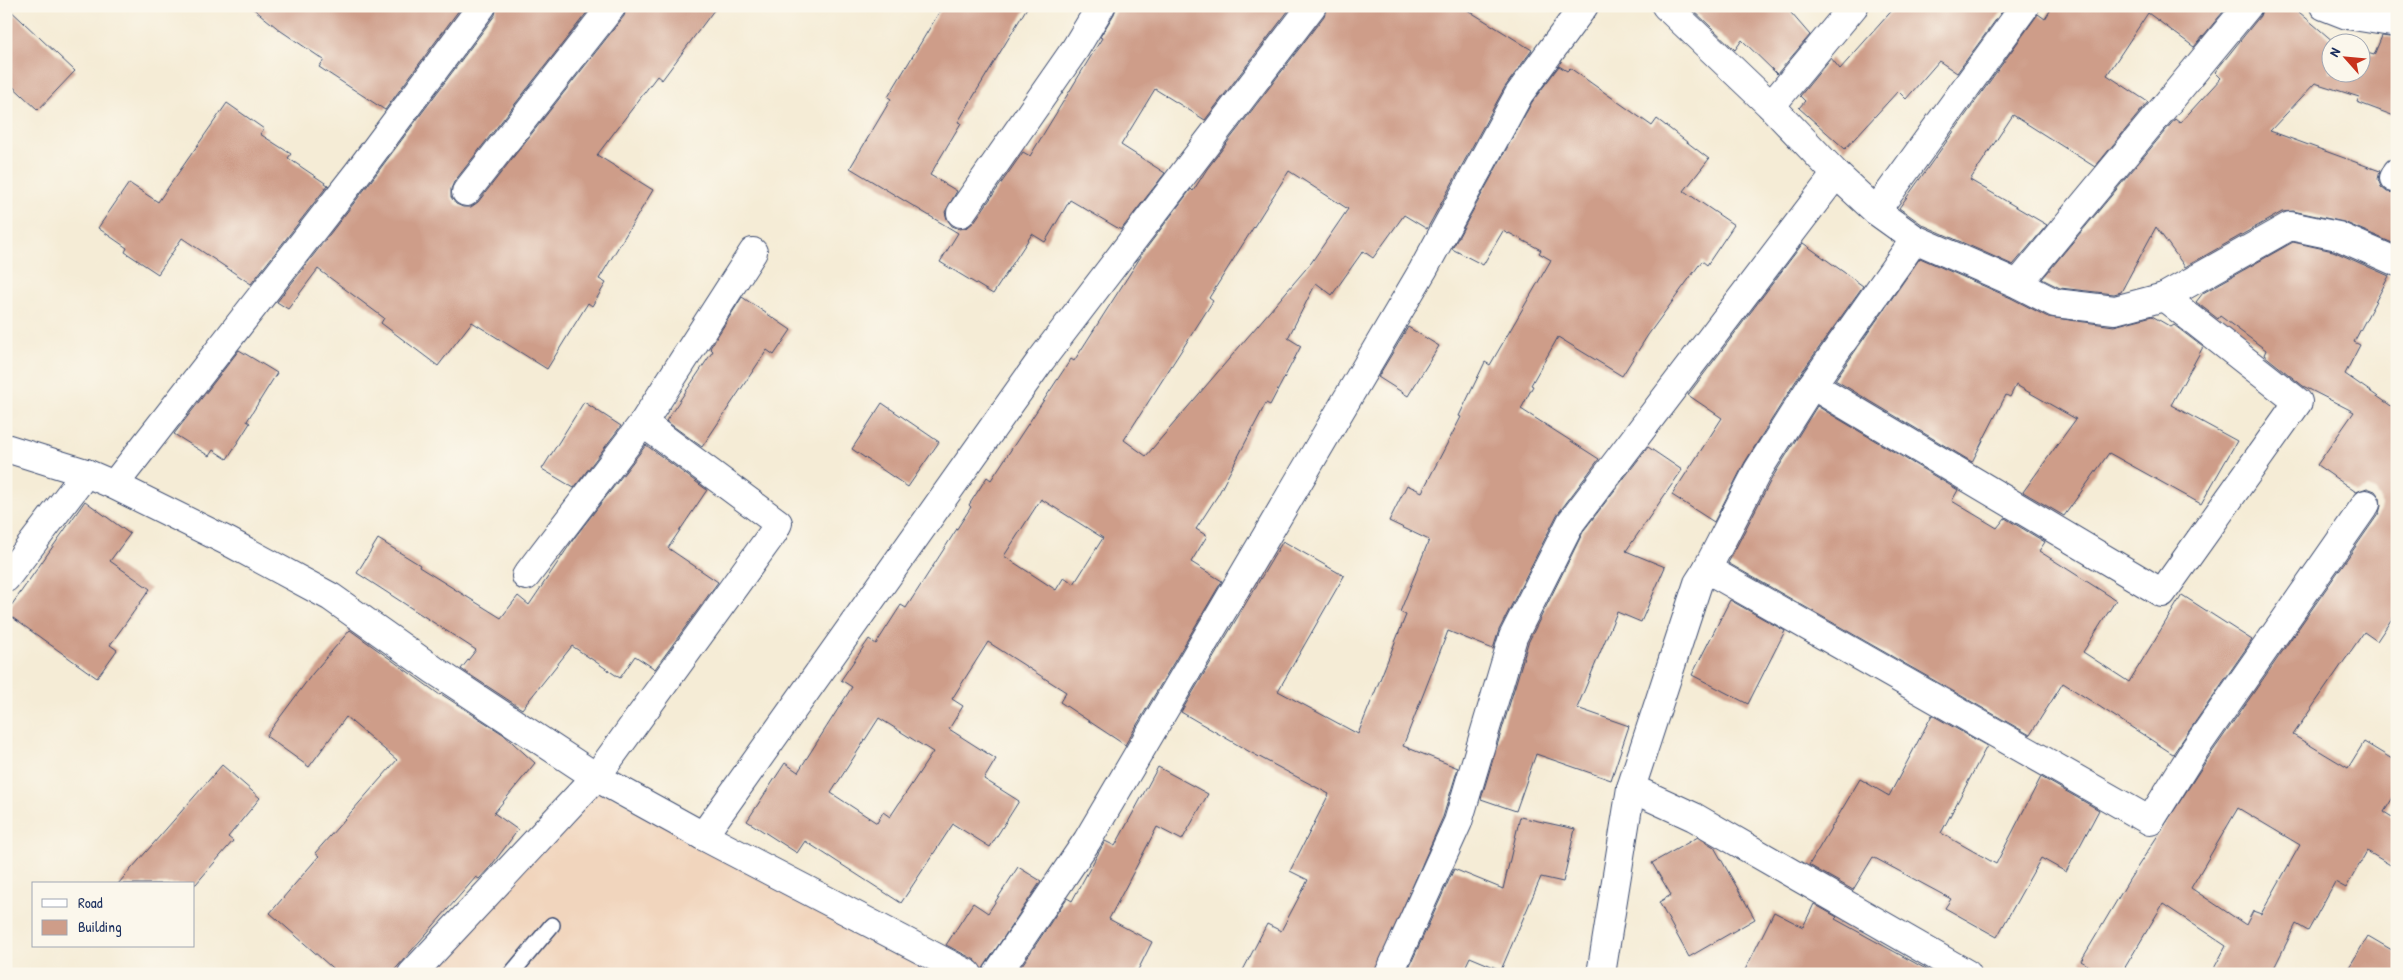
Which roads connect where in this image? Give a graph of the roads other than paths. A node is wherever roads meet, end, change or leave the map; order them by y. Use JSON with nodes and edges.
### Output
{"nodes":[{"id":1,"x":482,"y":6,"type":"edge"},
{"id":2,"x":612,"y":6,"type":"edge"},
{"id":3,"x":1101,"y":6,"type":"edge"},
{"id":4,"x":1312,"y":6,"type":"edge"},
{"id":5,"x":1584,"y":6,"type":"edge"},
{"id":6,"x":1666,"y":6,"type":"edge"},
{"id":7,"x":1854,"y":6,"type":"edge"},
{"id":8,"x":2025,"y":6,"type":"edge"},
{"id":9,"x":2248,"y":6,"type":"edge"},
{"id":10,"x":2324,"y":6,"type":"edge"},
{"id":11,"x":2397,"y":23,"type":"edge"},
{"id":12,"x":1771,"y":106,"type":"junction"},
{"id":13,"x":1836,"y":174,"type":"junction"},
{"id":14,"x":466,"y":192,"type":"dead end"},
{"id":15,"x":1876,"y":210,"type":"junction"},
{"id":16,"x":961,"y":213,"type":"dead end"},
{"id":17,"x":1915,"y":239,"type":"junction"},
{"id":18,"x":753,"y":252,"type":"dead end"},
{"id":19,"x":2397,"y":262,"type":"edge"},
{"id":20,"x":2018,"y":284,"type":"junction"},
{"id":21,"x":2164,"y":298,"type":"junction"},
{"id":22,"x":1812,"y":385,"type":"junction"},
{"id":23,"x":643,"y":422,"type":"junction"},
{"id":24,"x":6,"y":448,"type":"edge"},
{"id":25,"x":86,"y":473,"type":"junction"},
{"id":26,"x":114,"y":485,"type":"junction"},
{"id":27,"x":2366,"y":504,"type":"dead end"},
{"id":28,"x":1708,"y":569,"type":"junction"},
{"id":29,"x":526,"y":576,"type":"dead end"},
{"id":30,"x":6,"y":578,"type":"edge"},
{"id":31,"x":596,"y":777,"type":"junction"},
{"id":32,"x":1631,"y":788,"type":"junction"},
{"id":33,"x":703,"y":836,"type":"junction"},
{"id":34,"x":552,"y":925,"type":"dead end"},
{"id":35,"x":412,"y":974,"type":"edge"},
{"id":36,"x":511,"y":974,"type":"edge"},
{"id":37,"x":968,"y":974,"type":"edge"},
{"id":38,"x":997,"y":974,"type":"edge"},
{"id":39,"x":1389,"y":974,"type":"edge"},
{"id":40,"x":1601,"y":974,"type":"edge"},
{"id":41,"x":1967,"y":974,"type":"edge"}],
"edges":[{"from":1,"to":26,"type":"street"},
{"from":2,"to":14,"type":"street"},
{"from":3,"to":16,"type":"street"},
{"from":4,"to":33,"type":"street"},
{"from":5,"to":38,"type":"street"},
{"from":6,"to":12,"type":"street"},
{"from":7,"to":12,"type":"street"},
{"from":8,"to":15,"type":"street"},
{"from":9,"to":20,"type":"street"},
{"from":10,"to":11,"type":"street"},
{"from":12,"to":13,"type":"street"},
{"from":13,"to":15,"type":"street"},
{"from":13,"to":39,"type":"street"},
{"from":15,"to":17,"type":"street"},
{"from":17,"to":20,"type":"street"},
{"from":17,"to":22,"type":"street"},
{"from":18,"to":23,"type":"street"},
{"from":19,"to":21,"type":"street"},
{"from":20,"to":21,"type":"street"},
{"from":21,"to":22,"type":"street"},
{"from":22,"to":28,"type":"street"},
{"from":23,"to":29,"type":"street"},
{"from":23,"to":31,"type":"street"},
{"from":24,"to":25,"type":"street"},
{"from":25,"to":26,"type":"street"},
{"from":25,"to":30,"type":"street"},
{"from":26,"to":31,"type":"street"},
{"from":27,"to":28,"type":"street"},
{"from":28,"to":32,"type":"street"},
{"from":31,"to":33,"type":"street"},
{"from":31,"to":35,"type":"street"},
{"from":32,"to":40,"type":"street"},
{"from":32,"to":41,"type":"street"},
{"from":33,"to":37,"type":"street"},
{"from":34,"to":36,"type":"lane"}]}
